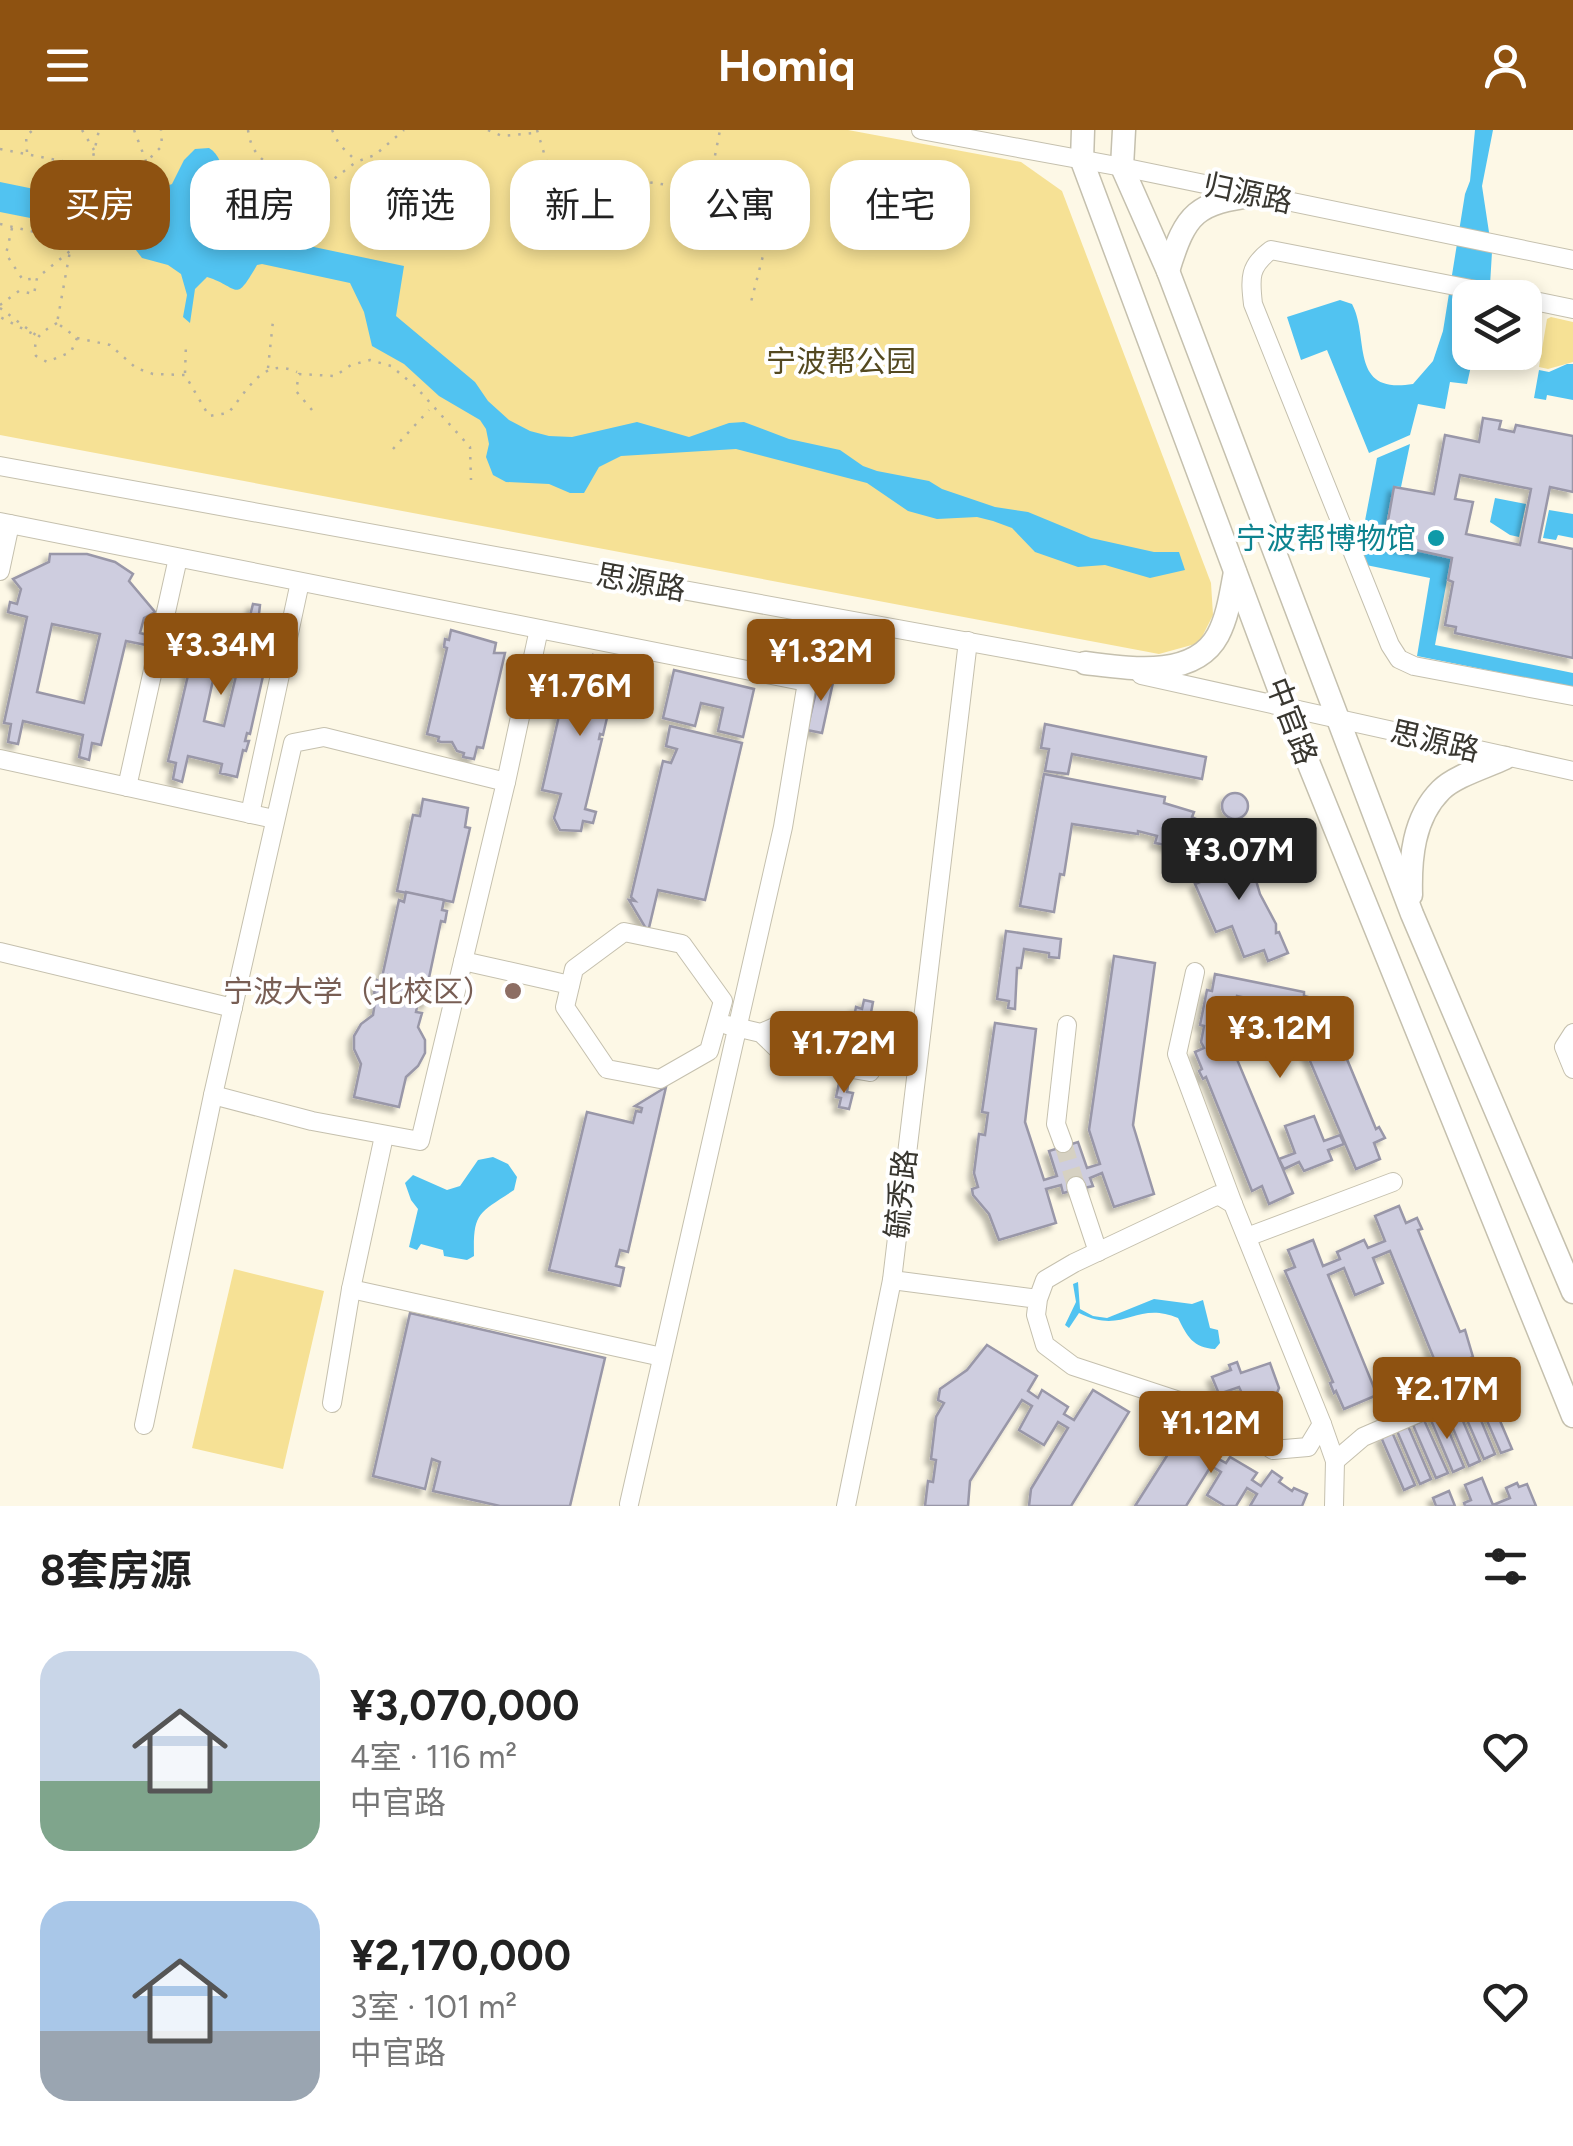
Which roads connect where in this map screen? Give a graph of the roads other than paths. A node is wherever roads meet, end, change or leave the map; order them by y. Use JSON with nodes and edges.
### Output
{"nodes":[{"id":1,"x":922,"y":130,"type":"edge"},
{"id":2,"x":1084,"y":130,"type":"edge"},
{"id":3,"x":1124,"y":130,"type":"edge"},
{"id":4,"x":1082,"y":161,"type":"junction"},
{"id":5,"x":1122,"y":167,"type":"junction"},
{"id":6,"x":1257,"y":195,"type":"junction"},
{"id":7,"x":1573,"y":260,"type":"edge"},
{"id":8,"x":1168,"y":270,"type":"junction"},
{"id":9,"x":1452,"y":285,"type":"edge"},
{"id":10,"x":1542,"y":302,"type":"edge"},
{"id":11,"x":1573,"y":308,"type":"edge"},
{"id":12,"x":0,"y":466,"type":"edge"},
{"id":13,"x":5,"y":524,"type":"edge"},
{"id":14,"x":178,"y":558,"type":"junction"},
{"id":15,"x":1235,"y":569,"type":"junction"},
{"id":16,"x":0,"y":571,"type":"edge"},
{"id":17,"x":300,"y":582,"type":"junction"},
{"id":18,"x":539,"y":629,"type":"junction"},
{"id":19,"x":968,"y":641,"type":"junction"},
{"id":20,"x":1086,"y":663,"type":"junction"},
{"id":21,"x":1573,"y":696,"type":"edge"},
{"id":22,"x":1285,"y":705,"type":"junction"},
{"id":23,"x":1339,"y":720,"type":"junction"},
{"id":24,"x":0,"y":758,"type":"edge"},
{"id":25,"x":1505,"y":758,"type":"junction"},
{"id":26,"x":1573,"y":771,"type":"edge"},
{"id":27,"x":506,"y":782,"type":"junction"},
{"id":28,"x":127,"y":787,"type":"junction"},
{"id":29,"x":250,"y":814,"type":"junction"},
{"id":30,"x":274,"y":819,"type":"junction"},
{"id":31,"x":1412,"y":914,"type":"junction"},
{"id":32,"x":0,"y":952,"type":"edge"},
{"id":33,"x":463,"y":961,"type":"junction"},
{"id":34,"x":1195,"y":972,"type":"dead end"},
{"id":35,"x":570,"y":985,"type":"junction"},
{"id":36,"x":233,"y":1008,"type":"junction"},
{"id":37,"x":717,"y":1022,"type":"junction"},
{"id":38,"x":1067,"y":1025,"type":"dead end"},
{"id":39,"x":736,"y":1027,"type":"junction"},
{"id":40,"x":1573,"y":1033,"type":"edge"},
{"id":41,"x":762,"y":1034,"type":"junction"},
{"id":42,"x":872,"y":1057,"type":"junction"},
{"id":43,"x":916,"y":1066,"type":"junction"},
{"id":44,"x":1573,"y":1069,"type":"edge"},
{"id":45,"x":213,"y":1095,"type":"junction"},
{"id":46,"x":384,"y":1136,"type":"junction"},
{"id":47,"x":1063,"y":1143,"type":"tunnel mouth"},
{"id":48,"x":1393,"y":1182,"type":"dead end"},
{"id":49,"x":1076,"y":1186,"type":"tunnel mouth"},
{"id":50,"x":1233,"y":1204,"type":"junction"},
{"id":51,"x":1247,"y":1237,"type":"junction"},
{"id":52,"x":1098,"y":1252,"type":"junction"},
{"id":53,"x":892,"y":1280,"type":"junction"},
{"id":54,"x":351,"y":1289,"type":"junction"},
{"id":55,"x":1573,"y":1292,"type":"edge"},
{"id":56,"x":1038,"y":1299,"type":"junction"},
{"id":57,"x":662,"y":1357,"type":"junction"},
{"id":58,"x":1490,"y":1382,"type":"dead end"},
{"id":59,"x":332,"y":1403,"type":"dead end"},
{"id":60,"x":1573,"y":1416,"type":"edge"},
{"id":61,"x":1322,"y":1424,"type":"junction"},
{"id":62,"x":144,"y":1425,"type":"dead end"},
{"id":63,"x":1335,"y":1461,"type":"junction"},
{"id":64,"x":629,"y":1504,"type":"edge"},
{"id":65,"x":846,"y":1506,"type":"edge"},
{"id":66,"x":1334,"y":1506,"type":"edge"}],
"edges":[{"from":1,"to":4,"type":"street","name":"归源路"},
{"from":2,"to":4,"type":"main road","name":"中官路"},
{"from":3,"to":5,"type":"main road","name":"中官路"},
{"from":4,"to":5,"type":"street","name":"归源路"},
{"from":4,"to":15,"type":"main road","name":"中官路"},
{"from":5,"to":6,"type":"street","name":"归源路"},
{"from":5,"to":8,"type":"main road","name":"中官路"},
{"from":6,"to":7,"type":"street","name":"归源路"},
{"from":6,"to":8,"type":"main road"},
{"from":8,"to":23,"type":"main road","name":"中官路"},
{"from":9,"to":21,"type":"street"},
{"from":10,"to":11,"type":"street"},
{"from":12,"to":19,"type":"street","name":"思源路"},
{"from":13,"to":14,"type":"street"},
{"from":13,"to":16,"type":"street"},
{"from":14,"to":17,"type":"street"},
{"from":14,"to":28,"type":"street"},
{"from":15,"to":20,"type":"main road"},
{"from":15,"to":22,"type":"main road","name":"中官路"},
{"from":17,"to":18,"type":"street"},
{"from":17,"to":29,"type":"street"},
{"from":18,"to":27,"type":"street"},
{"from":18,"to":39,"type":"street"},
{"from":19,"to":20,"type":"street","name":"思源路"},
{"from":19,"to":43,"type":"street","name":"毓秀路"},
{"from":20,"to":22,"type":"street","name":"思源路"},
{"from":22,"to":23,"type":"street","name":"思源路"},
{"from":22,"to":60,"type":"main road","name":"中官路"},
{"from":23,"to":25,"type":"street","name":"思源路"},
{"from":23,"to":31,"type":"main road","name":"中官路"},
{"from":24,"to":28,"type":"street"},
{"from":25,"to":26,"type":"street","name":"思源路"},
{"from":25,"to":31,"type":"main road"},
{"from":27,"to":30,"type":"street"},
{"from":27,"to":33,"type":"street"},
{"from":28,"to":29,"type":"street"},
{"from":29,"to":30,"type":"street"},
{"from":30,"to":36,"type":"street"},
{"from":31,"to":55,"type":"main road","name":"中官路"},
{"from":32,"to":36,"type":"street"},
{"from":33,"to":35,"type":"street"},
{"from":33,"to":46,"type":"street"},
{"from":34,"to":50,"type":"street"},
{"from":35,"to":37,"type":"street"},
{"from":35,"to":37,"type":"street"},
{"from":36,"to":45,"type":"street"},
{"from":37,"to":39,"type":"street"},
{"from":38,"to":47,"type":"street"},
{"from":39,"to":41,"type":"street"},
{"from":39,"to":57,"type":"street"},
{"from":40,"to":44,"type":"street"},
{"from":41,"to":42,"type":"street"},
{"from":41,"to":42,"type":"street"},
{"from":42,"to":43,"type":"street"},
{"from":43,"to":53,"type":"street","name":"毓秀路"},
{"from":45,"to":46,"type":"street"},
{"from":45,"to":62,"type":"street"},
{"from":46,"to":54,"type":"street"},
{"from":48,"to":51,"type":"street"},
{"from":49,"to":52,"type":"street"},
{"from":50,"to":51,"type":"street"},
{"from":50,"to":52,"type":"street"},
{"from":51,"to":61,"type":"street"},
{"from":52,"to":56,"type":"street"},
{"from":53,"to":56,"type":"street"},
{"from":53,"to":65,"type":"street","name":"毓秀路"},
{"from":54,"to":57,"type":"street"},
{"from":54,"to":59,"type":"street"},
{"from":56,"to":61,"type":"street"},
{"from":57,"to":64,"type":"street"},
{"from":58,"to":63,"type":"street"},
{"from":61,"to":63,"type":"street"},
{"from":63,"to":66,"type":"street"}]}
